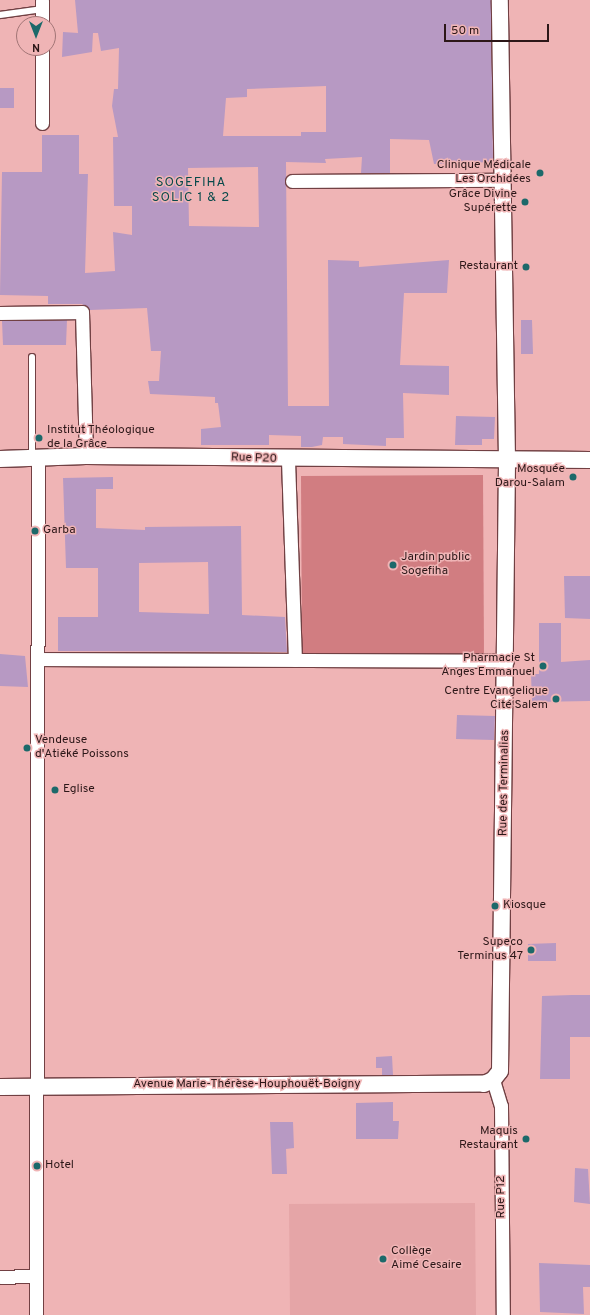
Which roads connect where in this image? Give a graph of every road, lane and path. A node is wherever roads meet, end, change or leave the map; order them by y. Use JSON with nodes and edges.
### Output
{"nodes":[{"id":1,"x":500,"y":0,"type":"edge"},
{"id":2,"x":42,"y":4,"type":"edge"},
{"id":3,"x":0,"y":15,"type":"edge"},
{"id":4,"x":42,"y":16,"type":"edge"},
{"id":5,"x":42,"y":56,"type":"edge"},
{"id":6,"x":42,"y":123,"type":"dead end"},
{"id":7,"x":501,"y":180,"type":"junction"},
{"id":8,"x":292,"y":181,"type":"dead end"},
{"id":9,"x":0,"y":313,"type":"edge"},
{"id":10,"x":32,"y":357,"type":"dead end"},
{"id":11,"x":86,"y":456,"type":"junction"},
{"id":12,"x":35,"y":458,"type":"junction"},
{"id":13,"x":0,"y":459,"type":"edge"},
{"id":14,"x":288,"y":460,"type":"junction"},
{"id":15,"x":508,"y":460,"type":"junction"},
{"id":16,"x":590,"y":460,"type":"edge"},
{"id":17,"x":38,"y":659,"type":"junction"},
{"id":18,"x":295,"y":660,"type":"junction"},
{"id":19,"x":506,"y":661,"type":"junction"},
{"id":20,"x":493,"y":1080,"type":"junction"},
{"id":21,"x":0,"y":1086,"type":"edge"},
{"id":22,"x":39,"y":1086,"type":"junction"},
{"id":23,"x":36,"y":1276,"type":"junction"},
{"id":24,"x":0,"y":1277,"type":"edge"},
{"id":25,"x":36,"y":1315,"type":"edge"},
{"id":26,"x":503,"y":1315,"type":"edge"}],
"edges":[{"from":1,"to":7,"type":"street","name":"Rue des Terminalias"},
{"from":2,"to":3,"type":"lane"},
{"from":2,"to":4,"type":"street"},
{"from":5,"to":6,"type":"street"},
{"from":7,"to":8,"type":"street"},
{"from":7,"to":15,"type":"street","name":"Rue des Terminalias"},
{"from":9,"to":11,"type":"street"},
{"from":10,"to":12,"type":"lane"},
{"from":11,"to":12,"type":"street","name":"Rue P20"},
{"from":11,"to":14,"type":"street","name":"Rue P20"},
{"from":12,"to":13,"type":"street","name":"Rue P20"},
{"from":12,"to":17,"type":"street"},
{"from":14,"to":15,"type":"street","name":"Rue P20"},
{"from":14,"to":18,"type":"street"},
{"from":15,"to":16,"type":"street","name":"Rue P20"},
{"from":15,"to":19,"type":"street","name":"Rue des Terminalias"},
{"from":17,"to":18,"type":"street"},
{"from":17,"to":22,"type":"street"},
{"from":18,"to":19,"type":"street"},
{"from":19,"to":20,"type":"street","name":"Rue des Terminalias"},
{"from":20,"to":22,"type":"street","name":"Avenue Marie-Thérèse-Houphouët-Boigny"},
{"from":20,"to":26,"type":"street","name":"Rue P12"},
{"from":21,"to":22,"type":"street","name":"Avenue Marie-Thérèse-Houphouët-Boigny"},
{"from":22,"to":23,"type":"street"},
{"from":23,"to":24,"type":"street"},
{"from":23,"to":25,"type":"street"}]}
